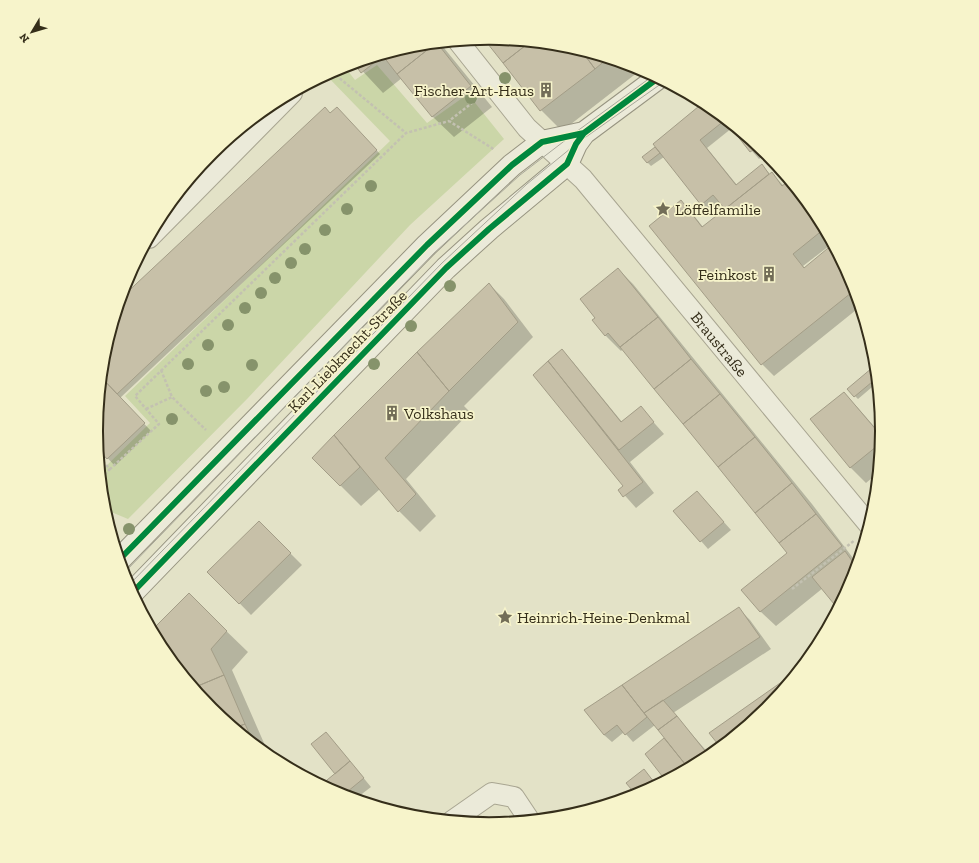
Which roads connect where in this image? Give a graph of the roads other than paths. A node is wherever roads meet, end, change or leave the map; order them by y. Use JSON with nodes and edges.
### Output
{"nodes":[{"id":1,"x":462,"y":46,"type":"edge"},
{"id":2,"x":653,"y":82,"type":"edge"},
{"id":3,"x":276,"y":110,"type":"edge"},
{"id":4,"x":584,"y":133,"type":"junction"},
{"id":5,"x":542,"y":142,"type":"junction"},
{"id":6,"x":567,"y":164,"type":"junction"},
{"id":7,"x":165,"y":222,"type":"edge"},
{"id":8,"x":863,"y":531,"type":"edge"},
{"id":9,"x":124,"y":555,"type":"edge"},
{"id":10,"x":136,"y":588,"type":"edge"},
{"id":11,"x":527,"y":816,"type":"edge"},
{"id":12,"x":458,"y":817,"type":"edge"}],
"edges":[{"from":1,"to":5,"type":"street"},
{"from":2,"to":4,"type":"main road","name":"Karl-Liebknecht-Straße"},
{"from":3,"to":7,"type":"street"},
{"from":4,"to":5,"type":"main road","name":"Karl-Liebknecht-Straße"},
{"from":4,"to":6,"type":"main road","name":"Karl-Liebknecht-Straße"},
{"from":5,"to":6,"type":"street"},
{"from":5,"to":9,"type":"main road","name":"Karl-Liebknecht-Straße"},
{"from":6,"to":8,"type":"street","name":"Braustraße"},
{"from":6,"to":10,"type":"main road","name":"Karl-Liebknecht-Straße"},
{"from":11,"to":12,"type":"street"}]}
